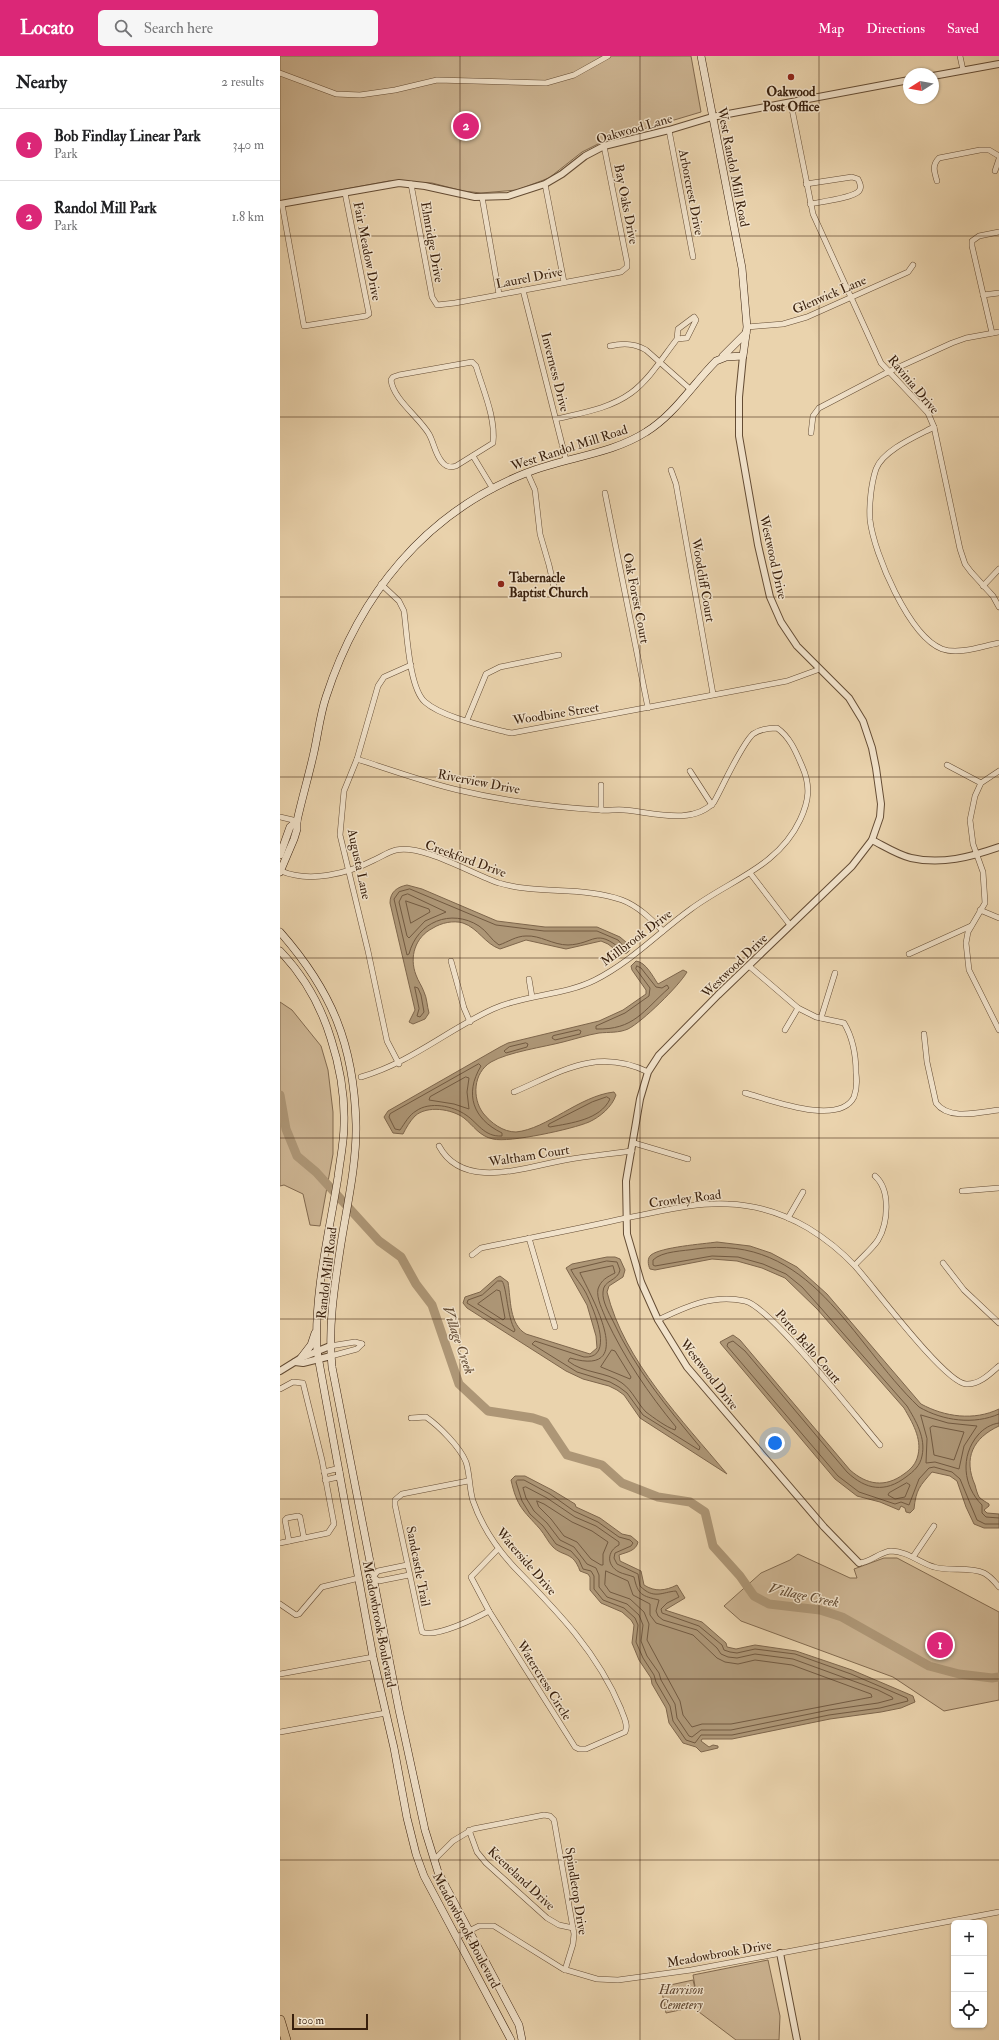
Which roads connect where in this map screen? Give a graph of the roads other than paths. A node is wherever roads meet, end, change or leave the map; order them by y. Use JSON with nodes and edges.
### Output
{"nodes":[{"id":1,"x":608,"y":56,"type":"edge"},
{"id":2,"x":701,"y":56,"type":"edge"},
{"id":3,"x":960,"y":56,"type":"edge"},
{"id":4,"x":999,"y":64,"type":"edge"},
{"id":5,"x":963,"y":70,"type":"junction"},
{"id":6,"x":280,"y":73,"type":"edge"},
{"id":7,"x":939,"y":75,"type":"edge"},
{"id":8,"x":903,"y":81,"type":"edge"},
{"id":9,"x":791,"y":104,"type":"junction"},
{"id":10,"x":712,"y":117,"type":"junction"},
{"id":11,"x":669,"y":130,"type":"junction"},
{"id":12,"x":604,"y":146,"type":"junction"},
{"id":13,"x":999,"y":156,"type":"edge"},
{"id":14,"x":999,"y":159,"type":"edge"},
{"id":15,"x":995,"y":171,"type":"dead end"},
{"id":16,"x":936,"y":181,"type":"dead end"},
{"id":17,"x":412,"y":184,"type":"junction"},
{"id":18,"x":545,"y":184,"type":"junction"},
{"id":19,"x":806,"y":184,"type":"junction"},
{"id":20,"x":345,"y":193,"type":"junction"},
{"id":21,"x":482,"y":197,"type":"junction"},
{"id":22,"x":281,"y":204,"type":"edge"},
{"id":23,"x":810,"y":204,"type":"junction"},
{"id":24,"x":999,"y":232,"type":"edge"},
{"id":25,"x":693,"y":257,"type":"dead end"},
{"id":26,"x":913,"y":264,"type":"dead end"},
{"id":27,"x":627,"y":267,"type":"joint"},
{"id":28,"x":564,"y":282,"type":"junction"},
{"id":29,"x":523,"y":290,"type":"junction"},
{"id":30,"x":999,"y":293,"type":"edge"},
{"id":31,"x":499,"y":294,"type":"junction"},
{"id":32,"x":983,"y":295,"type":"junction"},
{"id":33,"x":850,"y":297,"type":"junction"},
{"id":34,"x":434,"y":304,"type":"joint"},
{"id":35,"x":747,"y":330,"type":"junction"},
{"id":36,"x":999,"y":332,"type":"edge"},
{"id":37,"x":992,"y":333,"type":"junction"},
{"id":38,"x":677,"y":339,"type":"junction"},
{"id":39,"x":610,"y":346,"type":"dead end"},
{"id":40,"x":743,"y":356,"type":"junction"},
{"id":41,"x":722,"y":357,"type":"junction"},
{"id":42,"x":659,"y":361,"type":"junction"},
{"id":43,"x":888,"y":372,"type":"junction"},
{"id":44,"x":690,"y":389,"type":"junction"},
{"id":45,"x":556,"y":419,"type":"junction"},
{"id":46,"x":934,"y":427,"type":"junction"},
{"id":47,"x":810,"y":433,"type":"dead end"},
{"id":48,"x":473,"y":456,"type":"junction"},
{"id":49,"x":566,"y":460,"type":"junction"},
{"id":50,"x":671,"y":470,"type":"dead end"},
{"id":51,"x":527,"y":472,"type":"junction"},
{"id":52,"x":493,"y":488,"type":"junction"},
{"id":53,"x":605,"y":493,"type":"dead end"},
{"id":54,"x":999,"y":569,"type":"edge"},
{"id":55,"x":382,"y":584,"type":"junction"},
{"id":56,"x":983,"y":586,"type":"junction"},
{"id":57,"x":554,"y":587,"type":"dead end"},
{"id":58,"x":999,"y":607,"type":"edge"},
{"id":59,"x":999,"y":643,"type":"edge"},
{"id":60,"x":559,"y":655,"type":"dead end"},
{"id":61,"x":411,"y":665,"type":"junction"},
{"id":62,"x":820,"y":669,"type":"junction"},
{"id":63,"x":713,"y":694,"type":"junction"},
{"id":64,"x":648,"y":708,"type":"junction"},
{"id":65,"x":467,"y":720,"type":"junction"},
{"id":66,"x":357,"y":759,"type":"junction"},
{"id":67,"x":947,"y":765,"type":"dead end"},
{"id":68,"x":690,"y":771,"type":"dead end"},
{"id":69,"x":999,"y":771,"type":"edge"},
{"id":70,"x":981,"y":782,"type":"junction"},
{"id":71,"x":601,"y":785,"type":"dead end"},
{"id":72,"x":712,"y":805,"type":"junction"},
{"id":73,"x":601,"y":810,"type":"junction"},
{"id":74,"x":280,"y":817,"type":"edge"},
{"id":75,"x":297,"y":821,"type":"junction"},
{"id":76,"x":872,"y":840,"type":"junction"},
{"id":77,"x":999,"y":847,"type":"edge"},
{"id":78,"x":280,"y":855,"type":"edge"},
{"id":79,"x":977,"y":855,"type":"junction"},
{"id":80,"x":349,"y":870,"type":"junction"},
{"id":81,"x":280,"y":871,"type":"edge"},
{"id":82,"x":750,"y":873,"type":"junction"},
{"id":83,"x":980,"y":910,"type":"junction"},
{"id":84,"x":999,"y":918,"type":"edge"},
{"id":85,"x":790,"y":925,"type":"junction"},
{"id":86,"x":971,"y":926,"type":"junction"},
{"id":87,"x":664,"y":931,"type":"junction"},
{"id":88,"x":280,"y":932,"type":"edge"},
{"id":89,"x":280,"y":950,"type":"edge"},
{"id":90,"x":909,"y":954,"type":"dead end"},
{"id":91,"x":451,"y":961,"type":"dead end"},
{"id":92,"x":749,"y":966,"type":"junction"},
{"id":93,"x":835,"y":973,"type":"dead end"},
{"id":94,"x":529,"y":979,"type":"dead end"},
{"id":95,"x":532,"y":997,"type":"junction"},
{"id":96,"x":798,"y":1008,"type":"junction"},
{"id":97,"x":821,"y":1018,"type":"junction"},
{"id":98,"x":470,"y":1022,"type":"junction"},
{"id":99,"x":785,"y":1030,"type":"dead end"},
{"id":100,"x":999,"y":1030,"type":"edge"},
{"id":101,"x":924,"y":1034,"type":"dead end"},
{"id":102,"x":398,"y":1064,"type":"junction"},
{"id":103,"x":648,"y":1072,"type":"junction"},
{"id":104,"x":361,"y":1078,"type":"dead end"},
{"id":105,"x":514,"y":1092,"type":"dead end"},
{"id":106,"x":745,"y":1093,"type":"dead end"},
{"id":107,"x":999,"y":1110,"type":"edge"},
{"id":108,"x":634,"y":1143,"type":"junction"},
{"id":109,"x":439,"y":1146,"type":"dead end"},
{"id":110,"x":632,"y":1151,"type":"junction"},
{"id":111,"x":688,"y":1159,"type":"dead end"},
{"id":112,"x":874,"y":1176,"type":"dead end"},
{"id":113,"x":999,"y":1188,"type":"edge"},
{"id":114,"x":962,"y":1191,"type":"dead end"},
{"id":115,"x":802,"y":1192,"type":"dead end"},
{"id":116,"x":626,"y":1218,"type":"junction"},
{"id":117,"x":788,"y":1218,"type":"junction"},
{"id":118,"x":529,"y":1238,"type":"junction"},
{"id":119,"x":472,"y":1255,"type":"dead end"},
{"id":120,"x":943,"y":1263,"type":"dead end"},
{"id":121,"x":855,"y":1265,"type":"junction"},
{"id":122,"x":658,"y":1320,"type":"junction"},
{"id":123,"x":999,"y":1323,"type":"edge"},
{"id":124,"x":317,"y":1327,"type":"junction"},
{"id":125,"x":555,"y":1327,"type":"dead end"},
{"id":126,"x":330,"y":1346,"type":"junction"},
{"id":127,"x":318,"y":1355,"type":"junction"},
{"id":128,"x":331,"y":1356,"type":"junction"},
{"id":129,"x":298,"y":1360,"type":"junction"},
{"id":130,"x":999,"y":1366,"type":"edge"},
{"id":131,"x":280,"y":1371,"type":"edge"},
{"id":132,"x":280,"y":1389,"type":"edge"},
{"id":133,"x":411,"y":1418,"type":"dead end"},
{"id":134,"x":880,"y":1445,"type":"dead end"},
{"id":135,"x":324,"y":1472,"type":"junction"},
{"id":136,"x":340,"y":1472,"type":"junction"},
{"id":137,"x":326,"y":1480,"type":"junction"},
{"id":138,"x":468,"y":1481,"type":"junction"},
{"id":139,"x":934,"y":1526,"type":"dead end"},
{"id":140,"x":304,"y":1538,"type":"junction"},
{"id":141,"x":288,"y":1541,"type":"junction"},
{"id":142,"x":280,"y":1543,"type":"edge"},
{"id":143,"x":498,"y":1550,"type":"junction"},
{"id":144,"x":914,"y":1557,"type":"junction"},
{"id":145,"x":859,"y":1563,"type":"joint"},
{"id":146,"x":407,"y":1565,"type":"junction"},
{"id":147,"x":409,"y":1575,"type":"junction"},
{"id":148,"x":373,"y":1577,"type":"junction"},
{"id":149,"x":359,"y":1578,"type":"junction"},
{"id":150,"x":999,"y":1588,"type":"edge"},
{"id":151,"x":280,"y":1604,"type":"edge"},
{"id":152,"x":489,"y":1611,"type":"junction"},
{"id":153,"x":373,"y":1657,"type":"junction"},
{"id":154,"x":280,"y":1674,"type":"edge"},
{"id":155,"x":399,"y":1710,"type":"junction"},
{"id":156,"x":386,"y":1713,"type":"junction"},
{"id":157,"x":626,"y":1730,"type":"joint"},
{"id":158,"x":280,"y":1732,"type":"edge"},
{"id":159,"x":469,"y":1830,"type":"junction"},
{"id":160,"x":434,"y":1860,"type":"junction"},
{"id":161,"x":420,"y":1865,"type":"junction"},
{"id":162,"x":999,"y":1912,"type":"edge"},
{"id":163,"x":573,"y":1928,"type":"junction"},
{"id":164,"x":470,"y":1930,"type":"junction"},
{"id":165,"x":457,"y":1937,"type":"junction"},
{"id":166,"x":780,"y":1953,"type":"junction"},
{"id":167,"x":565,"y":1970,"type":"junction"},
{"id":168,"x":280,"y":2020,"type":"edge"},
{"id":169,"x":519,"y":2025,"type":"junction"},
{"id":170,"x":286,"y":2040,"type":"edge"},
{"id":171,"x":511,"y":2040,"type":"edge"},
{"id":172,"x":522,"y":2040,"type":"edge"},
{"id":173,"x":527,"y":2040,"type":"edge"},
{"id":174,"x":797,"y":2040,"type":"edge"}],
"edges":[{"from":1,"to":6,"type":"street"},
{"from":2,"to":10,"type":"main road","name":"West Randol Mill Road"},
{"from":3,"to":5,"type":"street"},
{"from":4,"to":5,"type":"street"},
{"from":5,"to":7,"type":"street"},
{"from":8,"to":9,"type":"street","name":"Oakwood Lane"},
{"from":9,"to":10,"type":"street","name":"Oakwood Lane"},
{"from":9,"to":19,"type":"street","name":"Ravinia Drive"},
{"from":10,"to":11,"type":"street","name":"Oakwood Lane"},
{"from":10,"to":35,"type":"main road","name":"West Randol Mill Road"},
{"from":11,"to":12,"type":"street","name":"Oakwood Lane"},
{"from":11,"to":25,"type":"street","name":"Arborcrest Drive"},
{"from":12,"to":18,"type":"street","name":"Oakwood Lane"},
{"from":12,"to":27,"type":"street","name":"Bay Oaks Drive"},
{"from":13,"to":16,"type":"street"},
{"from":14,"to":15,"type":"street"},
{"from":17,"to":20,"type":"street","name":"Oakwood Lane"},
{"from":17,"to":21,"type":"street","name":"Oakwood Lane"},
{"from":17,"to":34,"type":"street","name":"Elmridge Drive"},
{"from":18,"to":21,"type":"street","name":"Oakwood Lane"},
{"from":18,"to":28,"type":"street"},
{"from":19,"to":23,"type":"street","name":"Ravinia Drive"},
{"from":19,"to":23,"type":"street"},
{"from":20,"to":22,"type":"street","name":"Oakwood Lane"},
{"from":20,"to":22,"type":"street","name":"Fair Meadow Drive"},
{"from":21,"to":31,"type":"street"},
{"from":23,"to":33,"type":"street","name":"Ravinia Drive"},
{"from":24,"to":32,"type":"street"},
{"from":26,"to":33,"type":"street","name":"Glenwick Lane"},
{"from":27,"to":28,"type":"street","name":"Laurel Drive"},
{"from":28,"to":29,"type":"street","name":"Laurel Drive"},
{"from":29,"to":31,"type":"street","name":"Laurel Drive"},
{"from":29,"to":45,"type":"street","name":"Inverness Drive"},
{"from":30,"to":32,"type":"street"},
{"from":31,"to":34,"type":"street","name":"Laurel Drive"},
{"from":32,"to":37,"type":"street"},
{"from":33,"to":35,"type":"street","name":"Glenwick Lane"},
{"from":33,"to":43,"type":"street","name":"Ravinia Drive"},
{"from":35,"to":40,"type":"main road","name":"West Randol Mill Road"},
{"from":35,"to":41,"type":"main road","name":"West Randol Mill Road"},
{"from":36,"to":37,"type":"street"},
{"from":37,"to":43,"type":"street"},
{"from":38,"to":38,"type":"street"},
{"from":38,"to":42,"type":"street"},
{"from":39,"to":42,"type":"street"},
{"from":40,"to":41,"type":"main road"},
{"from":40,"to":62,"type":"street","name":"Westwood Drive"},
{"from":41,"to":44,"type":"main road","name":"West Randol Mill Road"},
{"from":42,"to":44,"type":"street"},
{"from":42,"to":45,"type":"street"},
{"from":43,"to":46,"type":"street","name":"Ravinia Drive"},
{"from":43,"to":47,"type":"street"},
{"from":44,"to":49,"type":"main road","name":"West Randol Mill Road"},
{"from":45,"to":49,"type":"street","name":"Inverness Drive"},
{"from":46,"to":56,"type":"street","name":"Ravinia Drive"},
{"from":46,"to":59,"type":"street"},
{"from":48,"to":48,"type":"street"},
{"from":48,"to":52,"type":"street"},
{"from":49,"to":51,"type":"main road","name":"West Randol Mill Road"},
{"from":50,"to":63,"type":"street","name":"Woodcliff Court"},
{"from":51,"to":52,"type":"main road","name":"West Randol Mill Road"},
{"from":51,"to":57,"type":"street"},
{"from":52,"to":55,"type":"main road","name":"West Randol Mill Road"},
{"from":53,"to":64,"type":"street","name":"Oak Forest Court"},
{"from":54,"to":56,"type":"street"},
{"from":55,"to":61,"type":"street","name":"Woodbine Street"},
{"from":55,"to":75,"type":"main road","name":"West Randol Mill Road"},
{"from":56,"to":58,"type":"street","name":"Ravinia Drive"},
{"from":60,"to":65,"type":"street"},
{"from":61,"to":65,"type":"street","name":"Woodbine Street"},
{"from":61,"to":66,"type":"street","name":"Augusta Lane"},
{"from":62,"to":63,"type":"street","name":"Woodbine Street"},
{"from":62,"to":76,"type":"street","name":"Westwood Drive"},
{"from":63,"to":64,"type":"street","name":"Woodbine Street"},
{"from":64,"to":65,"type":"street","name":"Woodbine Street"},
{"from":66,"to":73,"type":"street","name":"Riverview Drive"},
{"from":66,"to":80,"type":"street","name":"Augusta Lane"},
{"from":67,"to":70,"type":"street"},
{"from":68,"to":72,"type":"street"},
{"from":69,"to":70,"type":"street"},
{"from":70,"to":79,"type":"street"},
{"from":71,"to":73,"type":"street"},
{"from":72,"to":73,"type":"street","name":"Riverview Drive"},
{"from":72,"to":82,"type":"street","name":"Millbrook Drive"},
{"from":74,"to":75,"type":"street"},
{"from":75,"to":78,"type":"main road","name":"West Randol Mill Road"},
{"from":75,"to":81,"type":"main road","name":"West Randol Mill Road"},
{"from":76,"to":79,"type":"street"},
{"from":76,"to":85,"type":"street","name":"Westwood Drive"},
{"from":77,"to":79,"type":"street"},
{"from":79,"to":83,"type":"street"},
{"from":80,"to":81,"type":"street","name":"Creekford Drive"},
{"from":80,"to":87,"type":"street","name":"Creekford Drive"},
{"from":80,"to":102,"type":"street","name":"Augusta Lane"},
{"from":82,"to":85,"type":"street"},
{"from":82,"to":87,"type":"street","name":"Millbrook Drive"},
{"from":83,"to":84,"type":"street"},
{"from":83,"to":86,"type":"street"},
{"from":85,"to":92,"type":"street","name":"Westwood Drive"},
{"from":86,"to":90,"type":"street"},
{"from":86,"to":100,"type":"street"},
{"from":87,"to":95,"type":"street","name":"Millbrook Drive"},
{"from":88,"to":126,"type":"main road","name":"Randol Mill Road"},
{"from":89,"to":124,"type":"main road","name":"Meadowbrook Boulevard"},
{"from":91,"to":98,"type":"street"},
{"from":92,"to":96,"type":"street"},
{"from":92,"to":103,"type":"street","name":"Westwood Drive"},
{"from":93,"to":97,"type":"street"},
{"from":94,"to":95,"type":"street"},
{"from":95,"to":98,"type":"street","name":"Millbrook Drive"},
{"from":96,"to":97,"type":"street"},
{"from":96,"to":99,"type":"street"},
{"from":97,"to":106,"type":"street"},
{"from":98,"to":102,"type":"street","name":"Millbrook Drive"},
{"from":101,"to":107,"type":"street"},
{"from":102,"to":104,"type":"street","name":"Millbrook Drive"},
{"from":103,"to":105,"type":"street"},
{"from":103,"to":108,"type":"street","name":"Westwood Drive"},
{"from":108,"to":110,"type":"street","name":"Westwood Drive"},
{"from":108,"to":111,"type":"street"},
{"from":109,"to":110,"type":"street","name":"Waltham Court"},
{"from":110,"to":116,"type":"street","name":"Westwood Drive"},
{"from":112,"to":121,"type":"street"},
{"from":113,"to":114,"type":"street"},
{"from":115,"to":117,"type":"street"},
{"from":116,"to":117,"type":"street","name":"Crowley Road"},
{"from":116,"to":118,"type":"street","name":"Crowley Road"},
{"from":116,"to":122,"type":"street","name":"Westwood Drive"},
{"from":117,"to":121,"type":"street","name":"Crowley Road"},
{"from":118,"to":119,"type":"street","name":"Crowley Road"},
{"from":118,"to":125,"type":"street"},
{"from":120,"to":123,"type":"street"},
{"from":121,"to":130,"type":"street","name":"Crowley Road"},
{"from":122,"to":134,"type":"street","name":"Porto Bello Court"},
{"from":122,"to":145,"type":"street","name":"Westwood Drive"},
{"from":124,"to":127,"type":"main road","name":"Meadowbrook Boulevard"},
{"from":124,"to":129,"type":"main road"},
{"from":126,"to":127,"type":"street"},
{"from":126,"to":128,"type":"main road","name":"Meadowbrook Boulevard"},
{"from":126,"to":128,"type":"street"},
{"from":127,"to":128,"type":"street"},
{"from":127,"to":129,"type":"street"},
{"from":127,"to":136,"type":"main road","name":"Meadowbrook Boulevard"},
{"from":128,"to":148,"type":"main road","name":"Meadowbrook Boulevard"},
{"from":129,"to":131,"type":"street"},
{"from":132,"to":135,"type":"street"},
{"from":133,"to":138,"type":"street","name":"Waterside Drive"},
{"from":135,"to":136,"type":"street"},
{"from":135,"to":137,"type":"street"},
{"from":136,"to":137,"type":"street"},
{"from":136,"to":149,"type":"main road","name":"Meadowbrook Boulevard"},
{"from":137,"to":140,"type":"street"},
{"from":138,"to":143,"type":"street","name":"Waterside Drive"},
{"from":138,"to":146,"type":"street","name":"Sandcastle Trail"},
{"from":139,"to":144,"type":"street"},
{"from":140,"to":141,"type":"street"},
{"from":140,"to":141,"type":"street"},
{"from":141,"to":142,"type":"street"},
{"from":143,"to":152,"type":"street","name":"Watercress Circle"},
{"from":143,"to":157,"type":"street","name":"Waterside Drive"},
{"from":144,"to":145,"type":"street"},
{"from":144,"to":150,"type":"street"},
{"from":146,"to":147,"type":"street","name":"Sandcastle Trail"},
{"from":146,"to":148,"type":"street"},
{"from":147,"to":148,"type":"street"},
{"from":147,"to":152,"type":"street","name":"Sandcastle Trail"},
{"from":148,"to":149,"type":"main road"},
{"from":148,"to":155,"type":"main road","name":"Meadowbrook Boulevard"},
{"from":149,"to":151,"type":"street"},
{"from":149,"to":153,"type":"main road","name":"Meadowbrook Boulevard"},
{"from":152,"to":157,"type":"street","name":"Watercress Circle"},
{"from":153,"to":154,"type":"street"},
{"from":153,"to":156,"type":"main road","name":"Meadowbrook Boulevard"},
{"from":155,"to":156,"type":"main road"},
{"from":155,"to":160,"type":"main road","name":"Meadowbrook Boulevard"},
{"from":156,"to":158,"type":"street"},
{"from":156,"to":161,"type":"main road","name":"Meadowbrook Boulevard"},
{"from":159,"to":160,"type":"street"},
{"from":159,"to":163,"type":"street","name":"Keeneland Drive"},
{"from":159,"to":163,"type":"street","name":"Spindletop Drive"},
{"from":160,"to":161,"type":"main road"},
{"from":160,"to":164,"type":"main road","name":"Meadowbrook Boulevard"},
{"from":161,"to":165,"type":"main road","name":"Meadowbrook Boulevard"},
{"from":162,"to":166,"type":"street","name":"Meadowbrook Drive"},
{"from":163,"to":167,"type":"street","name":"Spindletop Drive"},
{"from":164,"to":165,"type":"street","name":"Meadowbrook Drive"},
{"from":164,"to":167,"type":"street","name":"Meadowbrook Drive"},
{"from":164,"to":169,"type":"main road","name":"Meadowbrook Boulevard"},
{"from":165,"to":171,"type":"main road","name":"Meadowbrook Boulevard"},
{"from":166,"to":167,"type":"street","name":"Meadowbrook Drive"},
{"from":166,"to":174,"type":"street"},
{"from":168,"to":170,"type":"highway"},
{"from":169,"to":172,"type":"main road","name":"Meadowbrook Boulevard"},
{"from":169,"to":173,"type":"main road"}]}
